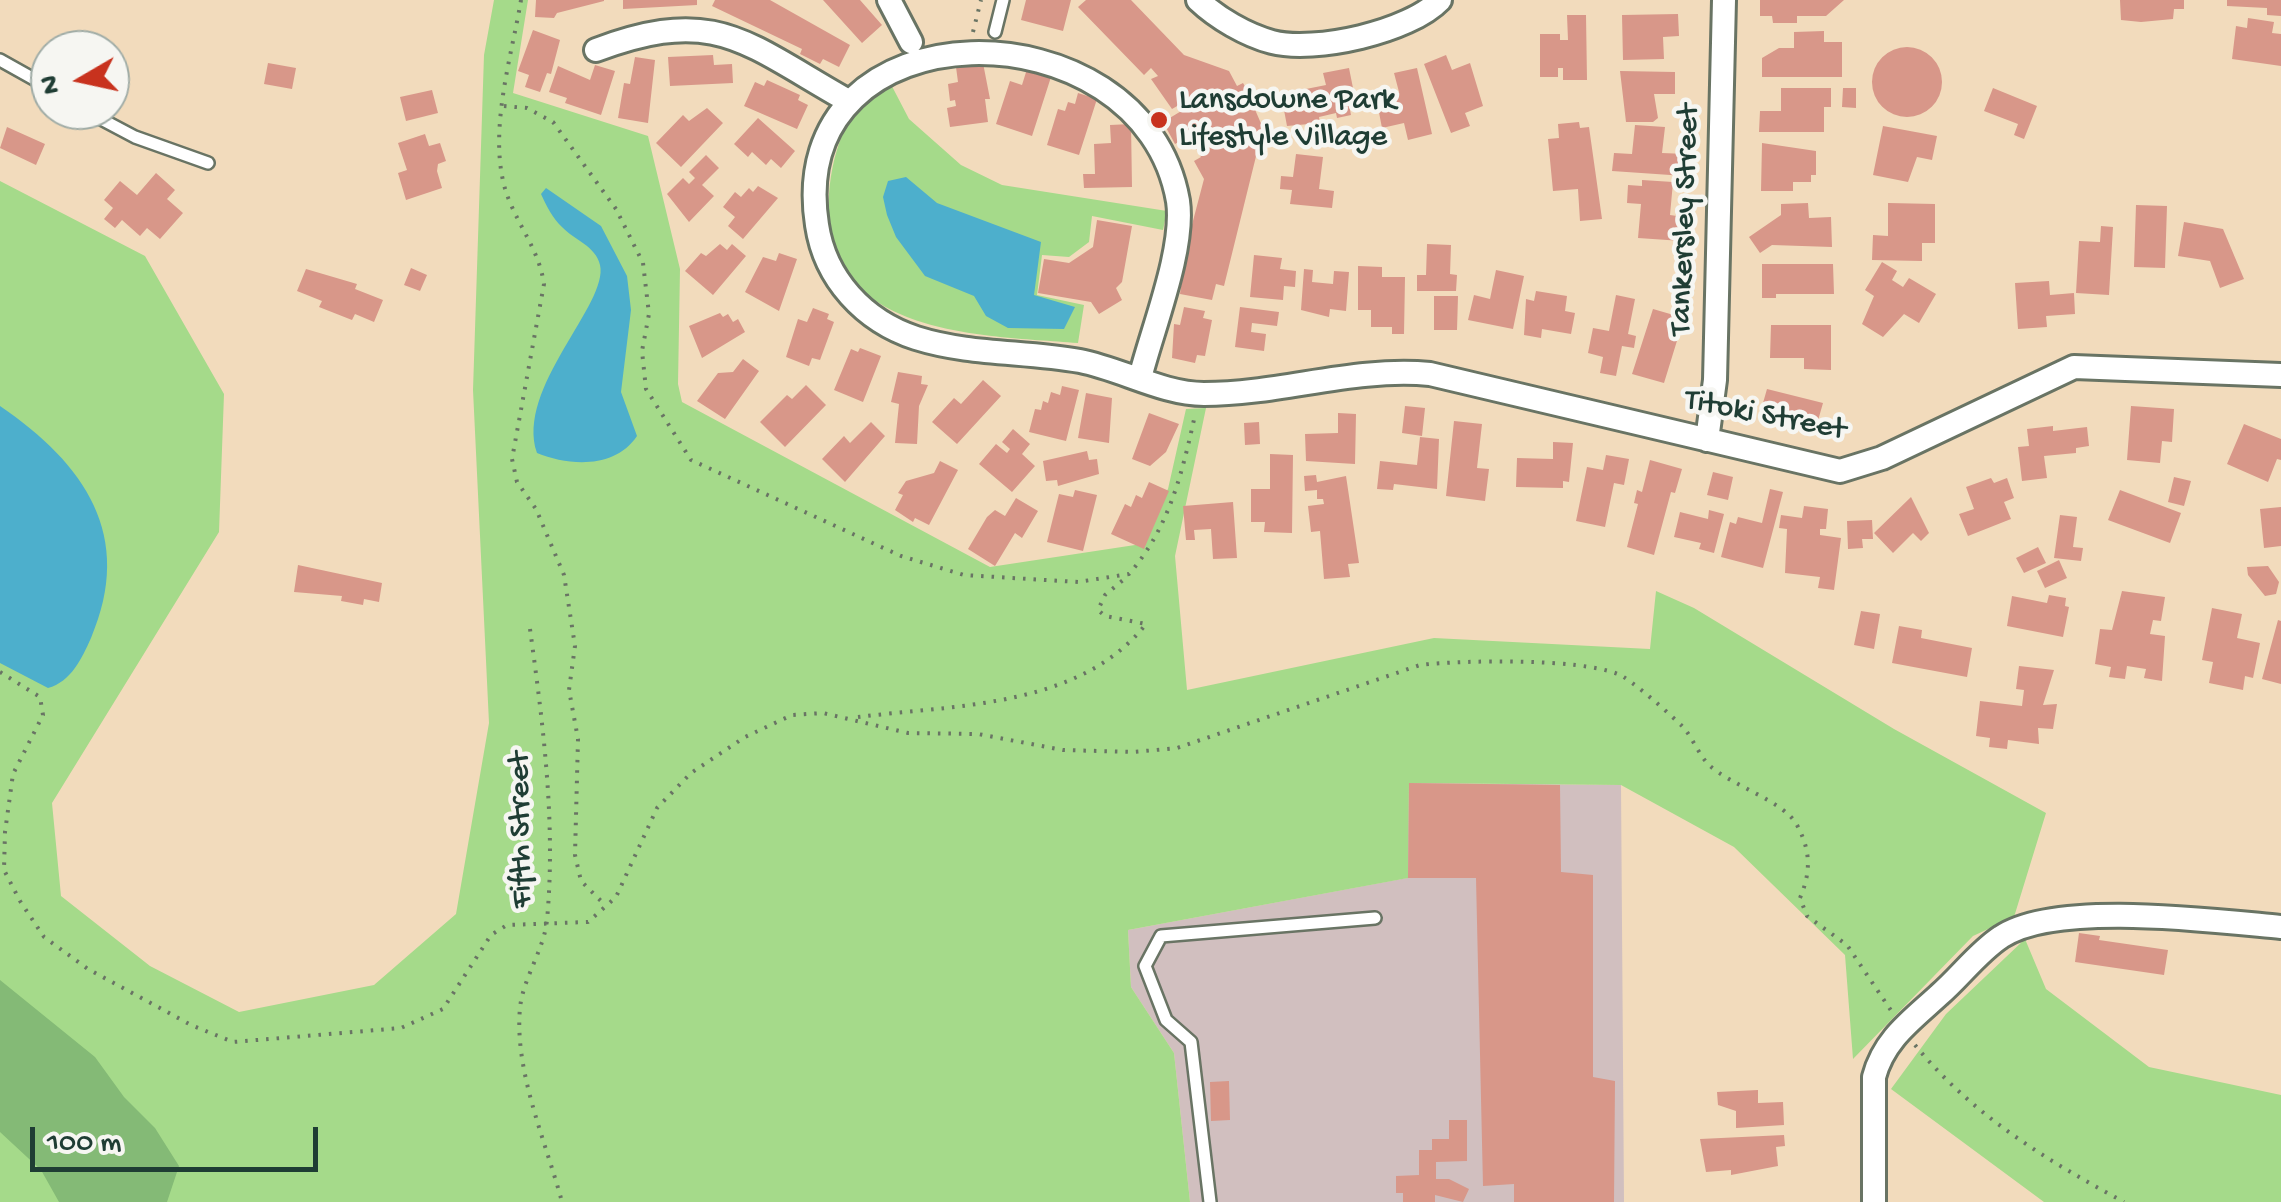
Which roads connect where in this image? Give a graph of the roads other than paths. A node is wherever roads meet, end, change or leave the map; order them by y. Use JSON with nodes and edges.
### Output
{"nodes":[{"id":1,"x":888,"y":0,"type":"edge"},
{"id":2,"x":1003,"y":0,"type":"edge"},
{"id":3,"x":1198,"y":0,"type":"edge"},
{"id":4,"x":1440,"y":0,"type":"edge"},
{"id":5,"x":1724,"y":0,"type":"edge"},
{"id":6,"x":984,"y":32,"type":"junction"},
{"id":7,"x":910,"y":42,"type":"junction"},
{"id":8,"x":596,"y":50,"type":"dead end"},
{"id":9,"x":0,"y":60,"type":"edge"},
{"id":10,"x":30,"y":77,"type":"edge"},
{"id":11,"x":843,"y":98,"type":"junction"},
{"id":12,"x":122,"y":130,"type":"edge"},
{"id":13,"x":208,"y":163,"type":"dead end"},
{"id":14,"x":2281,"y":375,"type":"edge"},
{"id":15,"x":1140,"y":378,"type":"junction"},
{"id":16,"x":1707,"y":440,"type":"junction"},
{"id":17,"x":1375,"y":918,"type":"dead end"},
{"id":18,"x":2281,"y":927,"type":"edge"},
{"id":19,"x":1210,"y":1202,"type":"edge"},
{"id":20,"x":1874,"y":1202,"type":"edge"}],
"edges":[{"from":1,"to":7,"type":"street"},
{"from":2,"to":6,"type":"lane"},
{"from":3,"to":4,"type":"street"},
{"from":5,"to":16,"type":"street","name":"Tankersley Street"},
{"from":6,"to":7,"type":"street"},
{"from":6,"to":15,"type":"street"},
{"from":7,"to":11,"type":"street"},
{"from":8,"to":11,"type":"street"},
{"from":9,"to":10,"type":"lane"},
{"from":11,"to":15,"type":"street"},
{"from":12,"to":13,"type":"lane"},
{"from":14,"to":16,"type":"street","name":"Titoki Street"},
{"from":15,"to":16,"type":"street","name":"Titoki Street"},
{"from":17,"to":19,"type":"lane"},
{"from":18,"to":20,"type":"street"}]}
